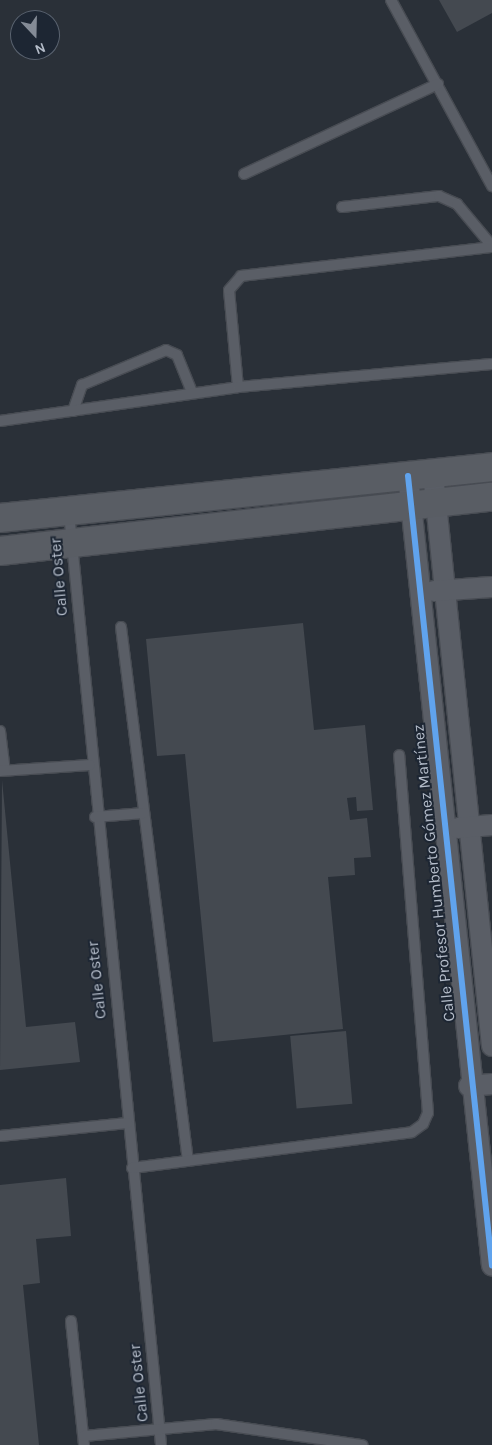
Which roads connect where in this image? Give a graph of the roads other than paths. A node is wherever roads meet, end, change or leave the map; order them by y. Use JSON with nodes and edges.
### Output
{"nodes":[{"id":1,"x":391,"y":0,"type":"edge"},
{"id":2,"x":438,"y":84,"type":"junction"},
{"id":3,"x":244,"y":174,"type":"dead end"},
{"id":4,"x":492,"y":186,"type":"edge"},
{"id":5,"x":342,"y":207,"type":"dead end"},
{"id":6,"x":492,"y":246,"type":"edge"},
{"id":7,"x":492,"y":364,"type":"edge"},
{"id":8,"x":238,"y":387,"type":"junction"},
{"id":9,"x":192,"y":392,"type":"junction"},
{"id":10,"x":73,"y":411,"type":"junction"},
{"id":11,"x":0,"y":421,"type":"edge"},
{"id":12,"x":492,"y":467,"type":"edge"},
{"id":13,"x":420,"y":475,"type":"junction"},
{"id":14,"x":492,"y":497,"type":"edge"},
{"id":15,"x":423,"y":503,"type":"junction"},
{"id":16,"x":68,"y":512,"type":"junction"},
{"id":17,"x":0,"y":518,"type":"edge"},
{"id":18,"x":71,"y":544,"type":"junction"},
{"id":19,"x":0,"y":551,"type":"edge"},
{"id":20,"x":492,"y":587,"type":"edge"},
{"id":21,"x":447,"y":591,"type":"junction"},
{"id":22,"x":420,"y":592,"type":"junction"},
{"id":23,"x":121,"y":627,"type":"dead end"},
{"id":24,"x":0,"y":731,"type":"edge"},
{"id":25,"x":399,"y":755,"type":"dead end"},
{"id":26,"x":90,"y":765,"type":"junction"},
{"id":27,"x":2,"y":770,"type":"edge"},
{"id":28,"x":144,"y":813,"type":"junction"},
{"id":29,"x":96,"y":817,"type":"junction"},
{"id":30,"x":492,"y":825,"type":"edge"},
{"id":31,"x":470,"y":827,"type":"junction"},
{"id":32,"x":444,"y":829,"type":"junction"},
{"id":33,"x":492,"y":1046,"type":"edge"},
{"id":34,"x":492,"y":1084,"type":"edge"},
{"id":35,"x":469,"y":1086,"type":"junction"},
{"id":36,"x":127,"y":1123,"type":"junction"},
{"id":37,"x":0,"y":1136,"type":"edge"},
{"id":38,"x":188,"y":1161,"type":"junction"},
{"id":39,"x":132,"y":1168,"type":"junction"},
{"id":40,"x":492,"y":1266,"type":"edge"},
{"id":41,"x":71,"y":1321,"type":"dead end"},
{"id":42,"x":159,"y":1427,"type":"junction"},
{"id":43,"x":84,"y":1441,"type":"edge"},
{"id":44,"x":161,"y":1445,"type":"edge"},
{"id":45,"x":362,"y":1445,"type":"edge"}],
"edges":[{"from":1,"to":2,"type":"lane"},
{"from":2,"to":3,"type":"lane"},
{"from":2,"to":4,"type":"lane"},
{"from":5,"to":6,"type":"lane"},
{"from":6,"to":8,"type":"lane"},
{"from":7,"to":8,"type":"lane"},
{"from":8,"to":9,"type":"lane"},
{"from":9,"to":10,"type":"lane"},
{"from":9,"to":10,"type":"lane"},
{"from":10,"to":11,"type":"lane"},
{"from":12,"to":13,"type":"main road"},
{"from":13,"to":15,"type":"street","name":"Calle Profesor Humberto Gómez Martínez"},
{"from":13,"to":16,"type":"main road"},
{"from":14,"to":15,"type":"main road"},
{"from":15,"to":18,"type":"main road"},
{"from":15,"to":21,"type":"street","name":"Calle Profesor Humberto Gómez Martínez"},
{"from":15,"to":22,"type":"street","name":"Calle Profesor Humberto Gómez Martínez"},
{"from":16,"to":17,"type":"main road"},
{"from":16,"to":18,"type":"lane","name":"Calle Oster"},
{"from":18,"to":19,"type":"main road"},
{"from":18,"to":26,"type":"lane","name":"Calle Oster"},
{"from":20,"to":21,"type":"street"},
{"from":21,"to":22,"type":"street"},
{"from":21,"to":31,"type":"street","name":"Calle Profesor Humberto Gómez Martínez"},
{"from":22,"to":32,"type":"street","name":"Calle Profesor Humberto Gómez Martínez"},
{"from":23,"to":28,"type":"lane"},
{"from":24,"to":27,"type":"lane"},
{"from":25,"to":38,"type":"lane"},
{"from":26,"to":27,"type":"lane"},
{"from":26,"to":29,"type":"lane","name":"Calle Oster"},
{"from":28,"to":29,"type":"lane"},
{"from":28,"to":38,"type":"lane"},
{"from":29,"to":36,"type":"lane","name":"Calle Oster"},
{"from":30,"to":31,"type":"street"},
{"from":31,"to":32,"type":"street"},
{"from":31,"to":33,"type":"street","name":"Calle Profesor Humberto Gómez Martínez"},
{"from":32,"to":35,"type":"street","name":"Calle Profesor Humberto Gómez Martínez"},
{"from":34,"to":35,"type":"street"},
{"from":35,"to":40,"type":"street","name":"Calle Profesor Humberto Gómez Martínez"},
{"from":36,"to":37,"type":"lane"},
{"from":36,"to":39,"type":"lane","name":"Calle Oster"},
{"from":38,"to":39,"type":"lane"},
{"from":39,"to":42,"type":"lane","name":"Calle Oster"},
{"from":41,"to":43,"type":"lane"},
{"from":42,"to":43,"type":"lane"},
{"from":42,"to":44,"type":"lane","name":"Calle Oster"},
{"from":42,"to":45,"type":"lane"}]}
